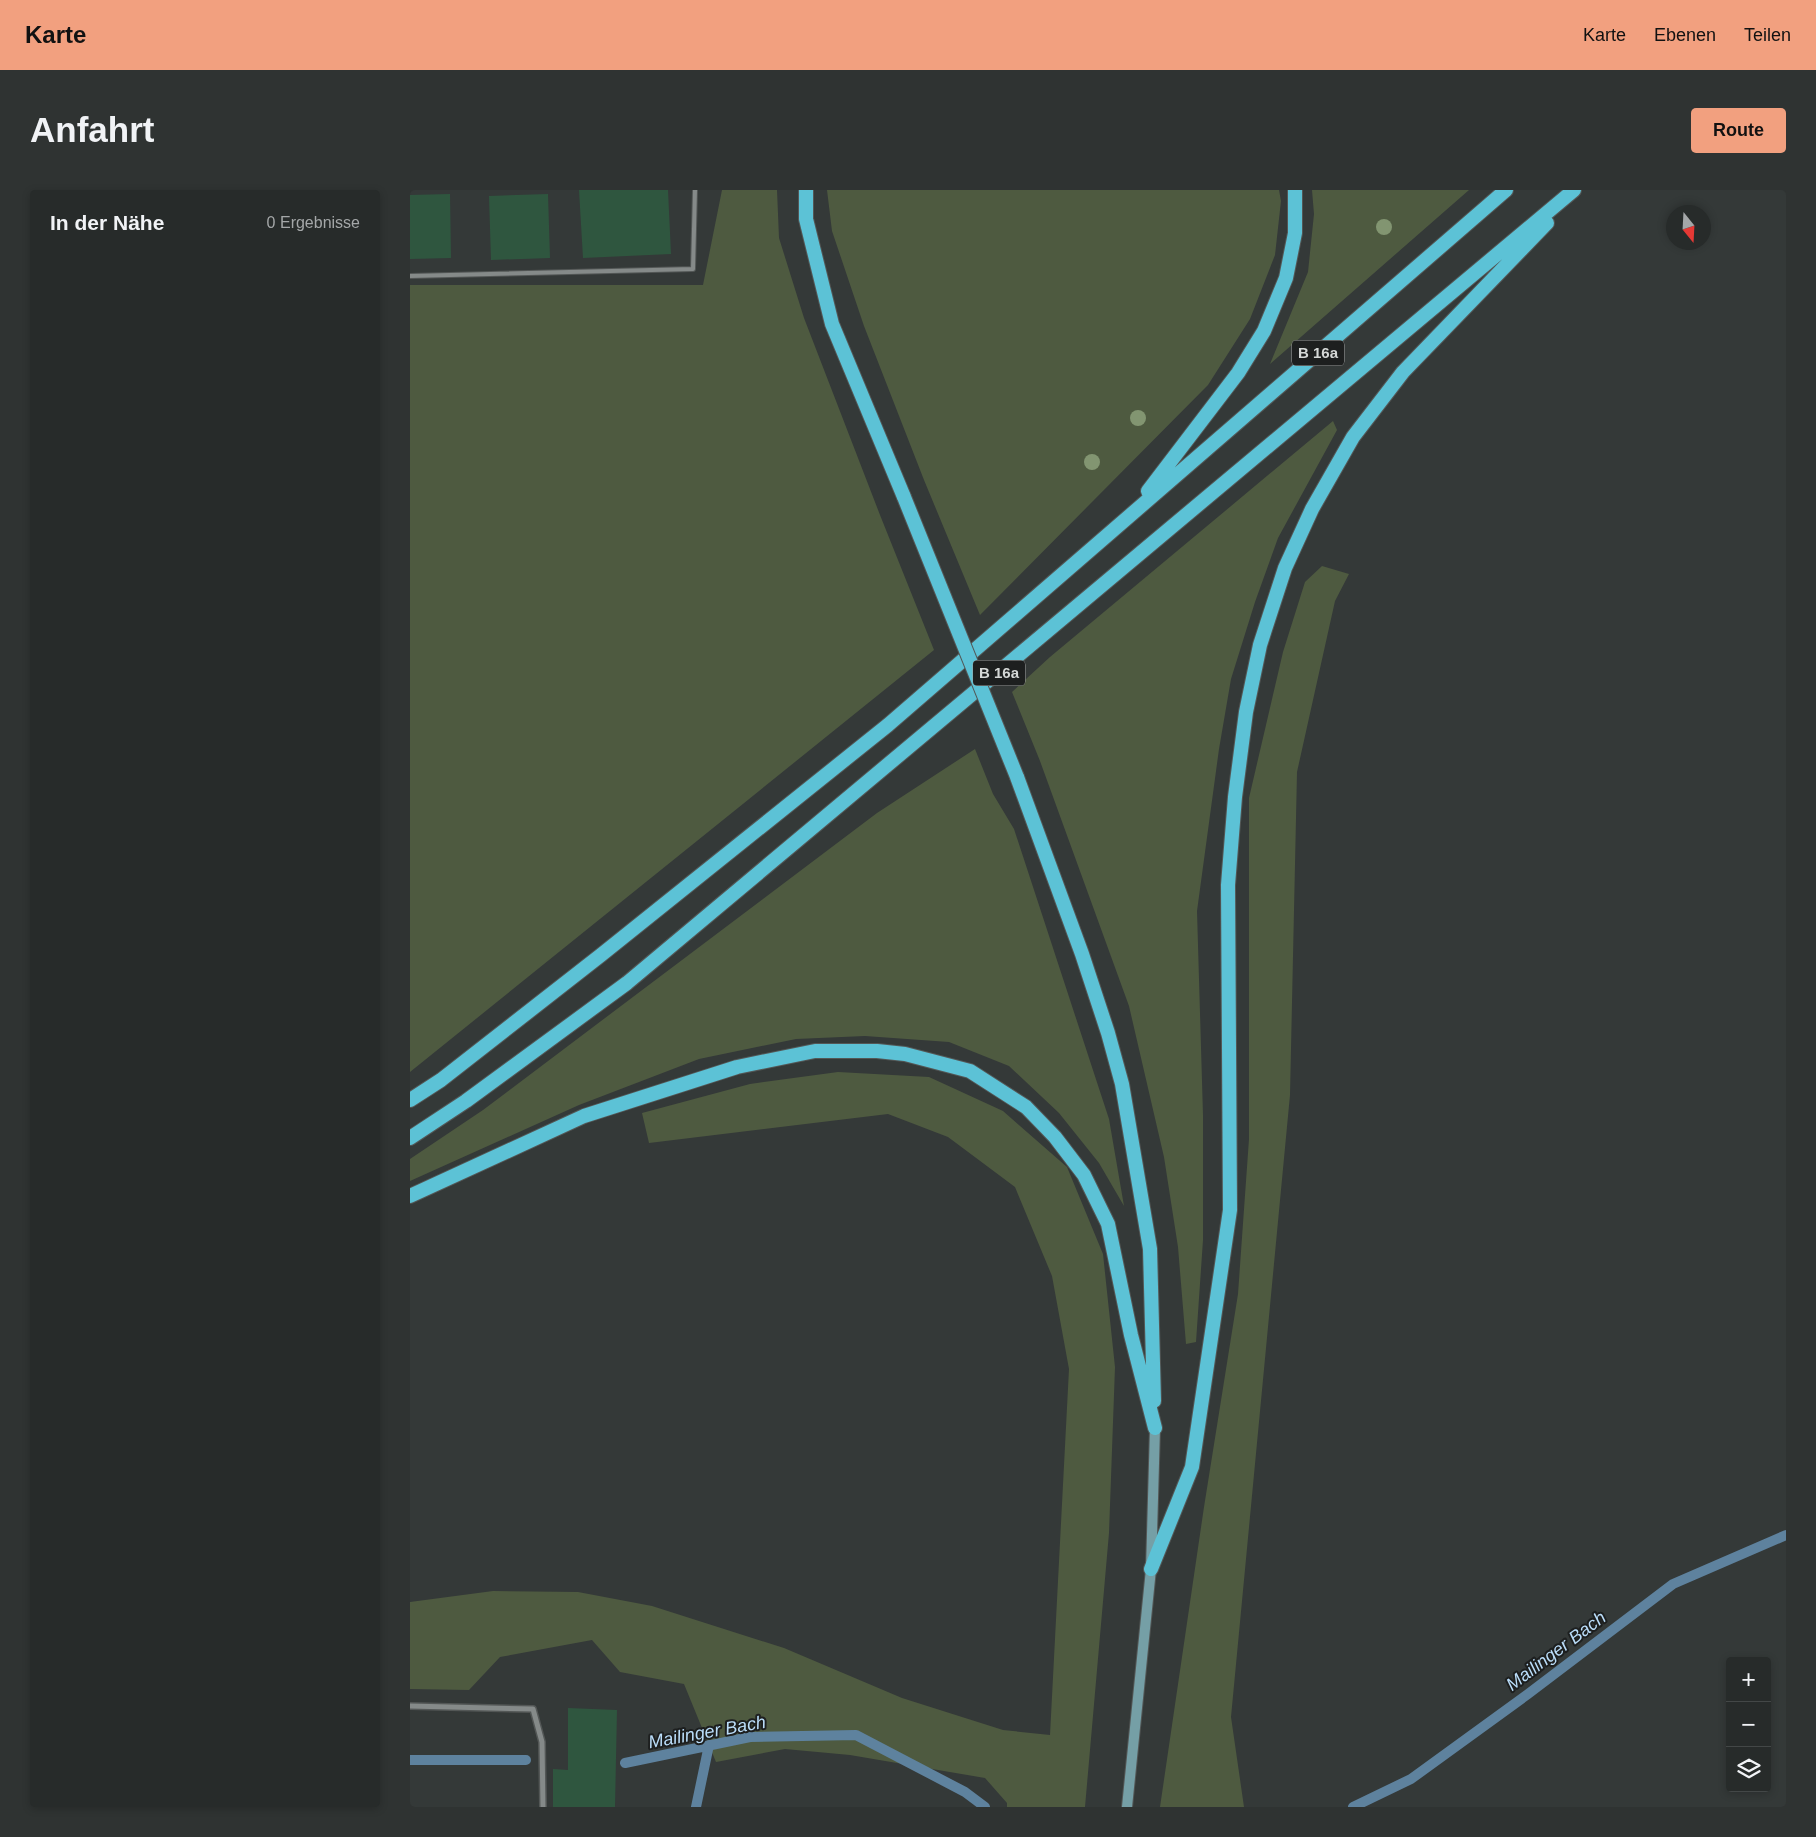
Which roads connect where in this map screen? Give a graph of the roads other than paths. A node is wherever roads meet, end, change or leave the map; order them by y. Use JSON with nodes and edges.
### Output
{"nodes":[{"id":1,"x":695,"y":190,"type":"edge"},
{"id":2,"x":806,"y":190,"type":"edge"},
{"id":3,"x":1295,"y":190,"type":"edge"},
{"id":4,"x":1506,"y":190,"type":"edge"},
{"id":5,"x":1574,"y":190,"type":"edge"},
{"id":6,"x":1579,"y":190,"type":"edge"},
{"id":7,"x":410,"y":276,"type":"edge"},
{"id":8,"x":1129,"y":516,"type":"junction"},
{"id":9,"x":410,"y":1100,"type":"edge"},
{"id":10,"x":410,"y":1138,"type":"edge"},
{"id":11,"x":410,"y":1196,"type":"edge"},
{"id":12,"x":1155,"y":1428,"type":"junction"},
{"id":13,"x":1151,"y":1570,"type":"junction"},
{"id":14,"x":410,"y":1706,"type":"edge"},
{"id":15,"x":543,"y":1807,"type":"edge"},
{"id":16,"x":1128,"y":1807,"type":"edge"}],
"edges":[{"from":1,"to":7,"type":"lane"},
{"from":2,"to":12,"type":"highway","bridge":true},
{"from":3,"to":8,"type":"highway"},
{"from":4,"to":8,"type":"highway","number":"B 16a"},
{"from":5,"to":10,"type":"highway","number":"B 16a"},
{"from":6,"to":13,"type":"highway"},
{"from":8,"to":9,"type":"highway","number":"B 16a"},
{"from":11,"to":12,"type":"highway"},
{"from":12,"to":13,"type":"main road"},
{"from":13,"to":16,"type":"main road"},
{"from":14,"to":15,"type":"street"}]}
